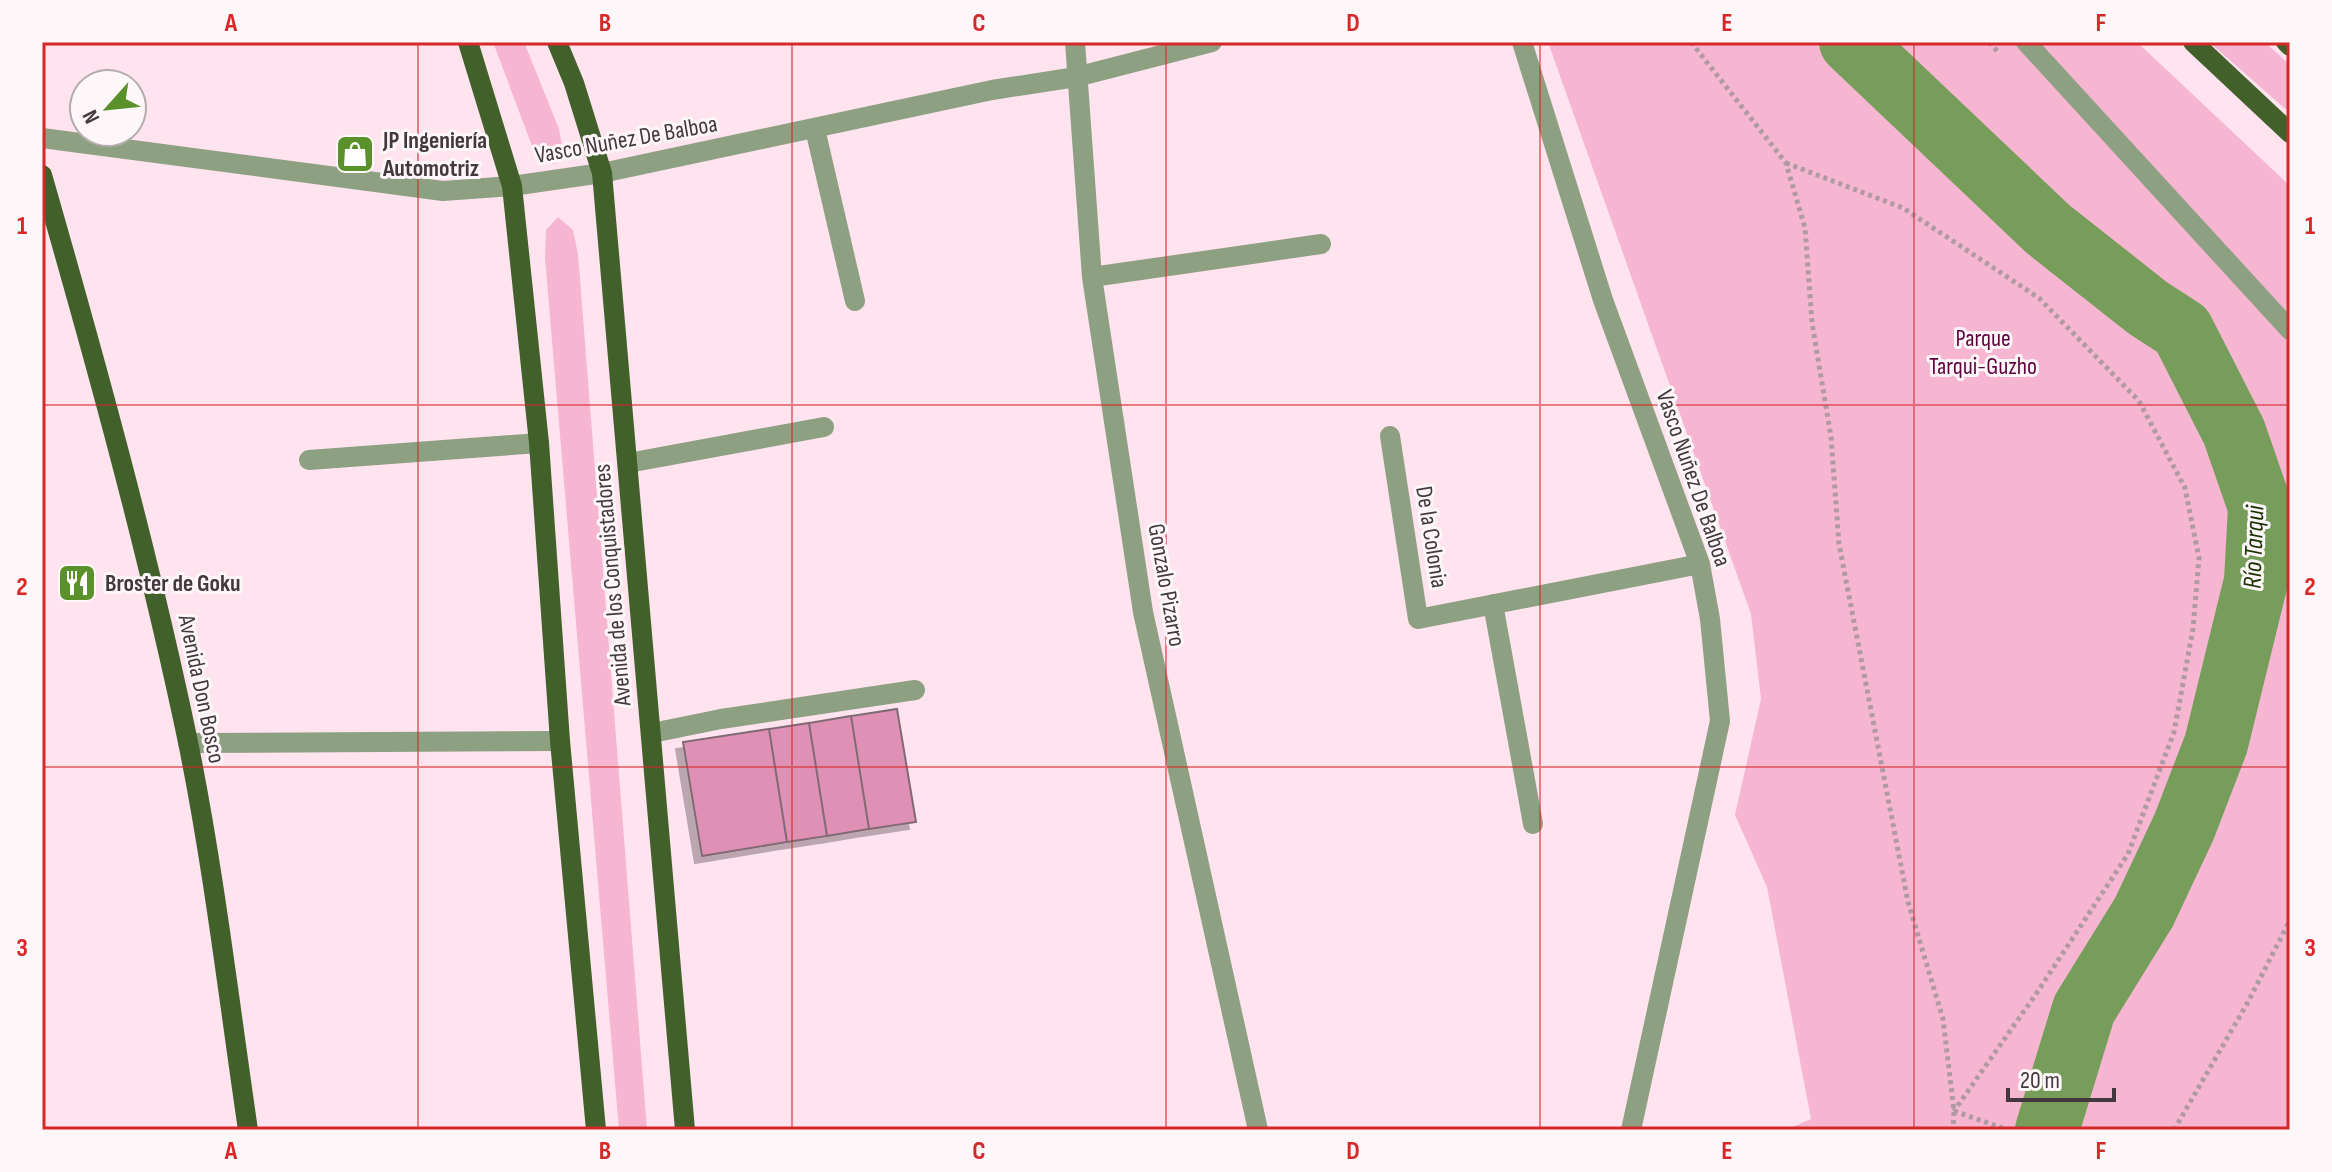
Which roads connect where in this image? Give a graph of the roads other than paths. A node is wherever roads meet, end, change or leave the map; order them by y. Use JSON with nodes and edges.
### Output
{"nodes":[{"id":1,"x":468,"y":42,"type":"edge"},
{"id":2,"x":557,"y":42,"type":"edge"},
{"id":3,"x":1075,"y":42,"type":"edge"},
{"id":4,"x":1212,"y":42,"type":"edge"},
{"id":5,"x":1522,"y":42,"type":"edge"},
{"id":6,"x":2026,"y":42,"type":"edge"},
{"id":7,"x":2193,"y":42,"type":"edge"},
{"id":8,"x":1076,"y":77,"type":"junction"},
{"id":9,"x":815,"y":129,"type":"junction"},
{"id":10,"x":2290,"y":133,"type":"edge"},
{"id":11,"x":42,"y":138,"type":"edge"},
{"id":12,"x":602,"y":173,"type":"junction"},
{"id":13,"x":42,"y":175,"type":"edge"},
{"id":14,"x":512,"y":186,"type":"junction"},
{"id":15,"x":1321,"y":244,"type":"dead end"},
{"id":16,"x":1092,"y":277,"type":"junction"},
{"id":17,"x":855,"y":301,"type":"dead end"},
{"id":18,"x":2290,"y":330,"type":"edge"},
{"id":19,"x":824,"y":427,"type":"dead end"},
{"id":20,"x":1390,"y":436,"type":"dead end"},
{"id":21,"x":539,"y":443,"type":"junction"},
{"id":22,"x":309,"y":460,"type":"dead end"},
{"id":23,"x":628,"y":463,"type":"junction"},
{"id":24,"x":1700,"y":564,"type":"junction"},
{"id":25,"x":1493,"y":604,"type":"junction"},
{"id":26,"x":915,"y":690,"type":"dead end"},
{"id":27,"x":652,"y":733,"type":"junction"},
{"id":28,"x":560,"y":741,"type":"junction"},
{"id":29,"x":188,"y":743,"type":"junction"},
{"id":30,"x":1533,"y":824,"type":"dead end"},
{"id":31,"x":248,"y":1130,"type":"edge"},
{"id":32,"x":596,"y":1130,"type":"edge"},
{"id":33,"x":685,"y":1130,"type":"edge"},
{"id":34,"x":1258,"y":1130,"type":"edge"},
{"id":35,"x":1631,"y":1130,"type":"edge"}],
"edges":[{"from":1,"to":14,"type":"main road"},
{"from":2,"to":12,"type":"main road","name":"Avenida de los Conquistadores"},
{"from":3,"to":8,"type":"street","name":"Gonzalo Pizarro"},
{"from":4,"to":8,"type":"street","name":"Vasco Nuñez De Balboa"},
{"from":5,"to":24,"type":"street","name":"Vasco Nuñez De Balboa"},
{"from":6,"to":18,"type":"street"},
{"from":7,"to":10,"type":"main road"},
{"from":8,"to":9,"type":"street","name":"Vasco Nuñez De Balboa"},
{"from":8,"to":16,"type":"street","name":"Gonzalo Pizarro"},
{"from":9,"to":12,"type":"street","name":"Vasco Nuñez De Balboa"},
{"from":9,"to":17,"type":"street"},
{"from":11,"to":14,"type":"street","name":"Vasco Nuñez De Balboa"},
{"from":12,"to":14,"type":"street","name":"Vasco Nuñez De Balboa"},
{"from":12,"to":23,"type":"main road","name":"Avenida de los Conquistadores"},
{"from":13,"to":29,"type":"main road","name":"Avenida Don Bosco"},
{"from":14,"to":21,"type":"main road"},
{"from":15,"to":16,"type":"street"},
{"from":16,"to":34,"type":"street","name":"Gonzalo Pizarro"},
{"from":19,"to":23,"type":"street"},
{"from":20,"to":25,"type":"street","name":"De la Colonia"},
{"from":21,"to":22,"type":"street"},
{"from":21,"to":28,"type":"main road"},
{"from":23,"to":27,"type":"main road","name":"Avenida de los Conquistadores"},
{"from":24,"to":25,"type":"street","name":"De la Colonia"},
{"from":24,"to":35,"type":"street","name":"Vasco Nuñez De Balboa"},
{"from":25,"to":30,"type":"street"},
{"from":26,"to":27,"type":"street"},
{"from":27,"to":33,"type":"main road","name":"Avenida de los Conquistadores"},
{"from":28,"to":29,"type":"street"},
{"from":28,"to":32,"type":"main road"},
{"from":29,"to":31,"type":"main road","name":"Avenida Don Bosco"}]}
